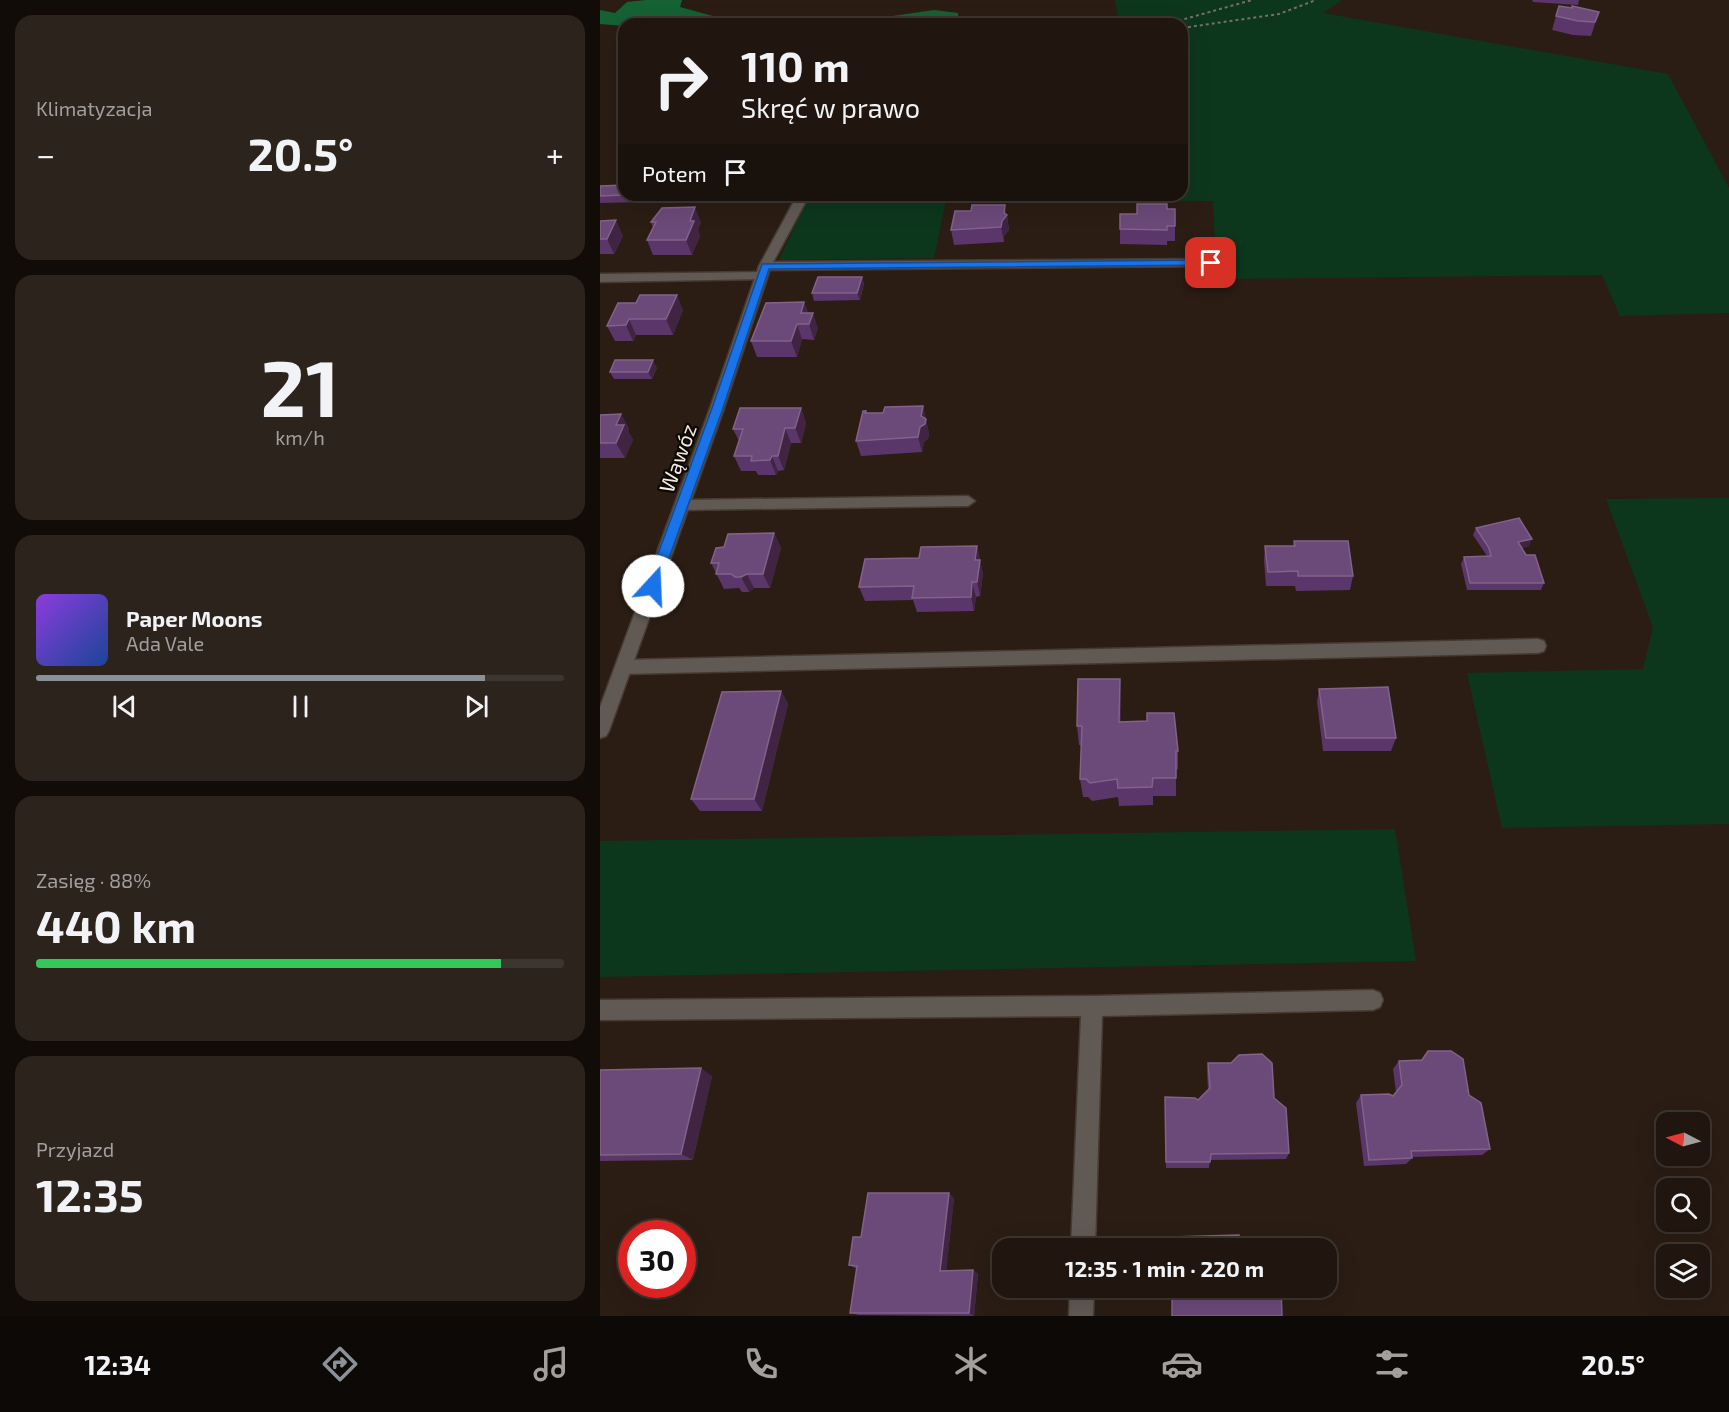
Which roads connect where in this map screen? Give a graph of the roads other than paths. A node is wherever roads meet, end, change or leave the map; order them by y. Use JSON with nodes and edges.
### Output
{"nodes":[{"id":1,"x":799,"y":203,"type":"dead end"},
{"id":2,"x":1211,"y":263,"type":"dead end"},
{"id":3,"x":763,"y":271,"type":"junction"},
{"id":4,"x":600,"y":279,"type":"edge"},
{"id":5,"x":968,"y":501,"type":"dead end"},
{"id":6,"x":682,"y":505,"type":"junction"},
{"id":7,"x":1538,"y":646,"type":"dead end"},
{"id":8,"x":624,"y":667,"type":"junction"},
{"id":9,"x":600,"y":731,"type":"edge"},
{"id":10,"x":1373,"y":1000,"type":"dead end"},
{"id":11,"x":1092,"y":1006,"type":"junction"},
{"id":12,"x":600,"y":1010,"type":"edge"},
{"id":13,"x":1083,"y":1238,"type":"edge"},
{"id":14,"x":1082,"y":1298,"type":"edge"},
{"id":15,"x":1081,"y":1316,"type":"edge"}],
"edges":[{"from":1,"to":3,"type":"street","name":"Wąwóz"},
{"from":2,"to":3,"type":"street"},
{"from":3,"to":4,"type":"street"},
{"from":3,"to":6,"type":"street","name":"Wąwóz"},
{"from":5,"to":6,"type":"street"},
{"from":6,"to":8,"type":"street","name":"Wąwóz"},
{"from":7,"to":8,"type":"street"},
{"from":8,"to":9,"type":"street","name":"Wąwóz"},
{"from":10,"to":11,"type":"street"},
{"from":11,"to":12,"type":"street"},
{"from":11,"to":13,"type":"street"},
{"from":14,"to":15,"type":"street"}]}
